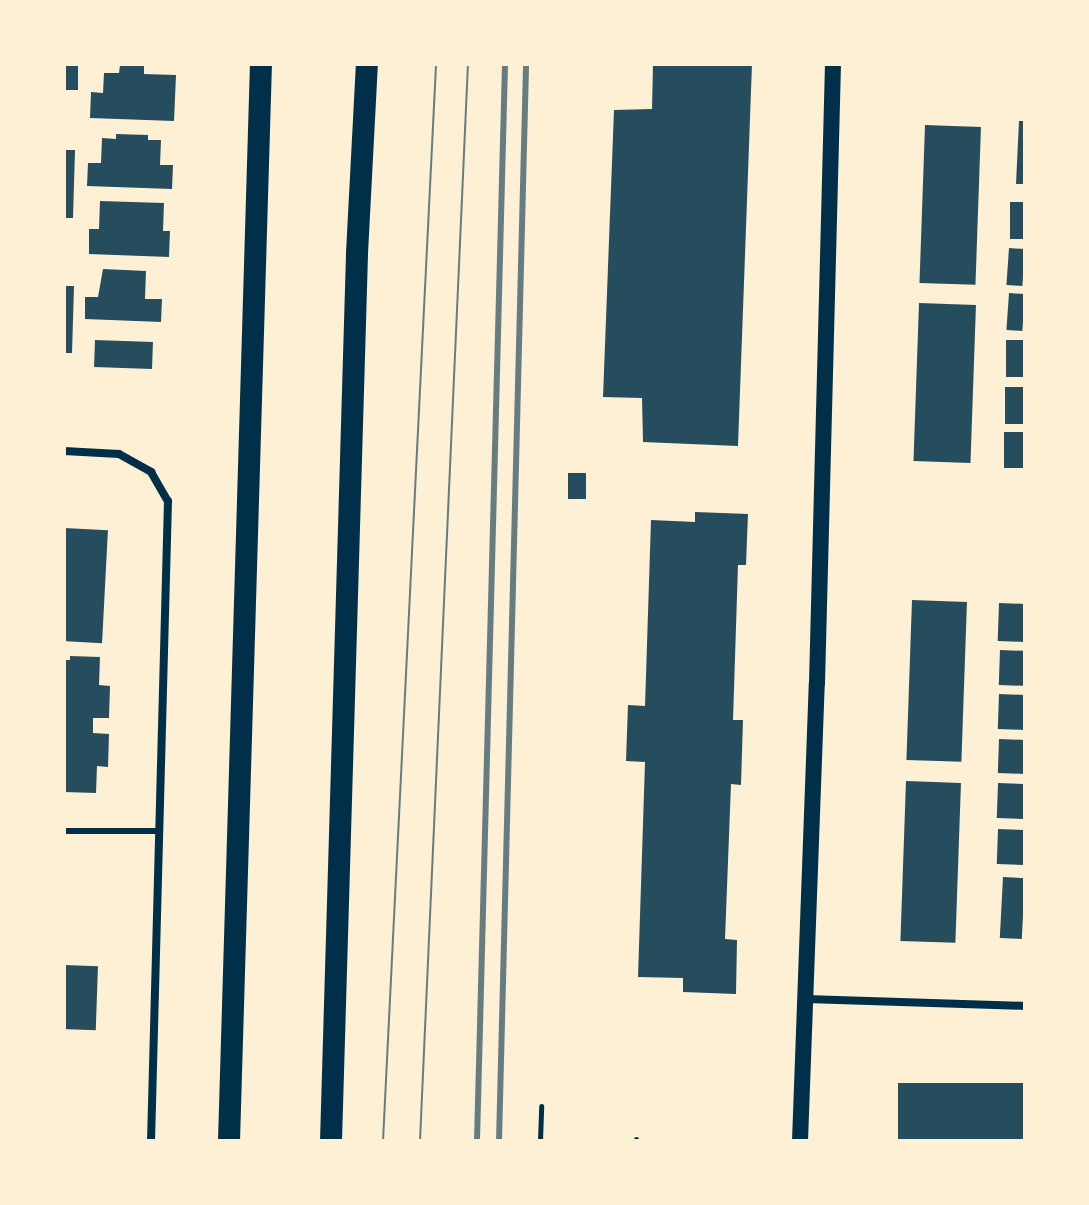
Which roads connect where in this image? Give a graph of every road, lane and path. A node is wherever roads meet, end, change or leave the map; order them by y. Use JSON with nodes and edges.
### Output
{"nodes":[{"id":1,"x":261,"y":64,"type":"edge"},
{"id":2,"x":367,"y":64,"type":"edge"},
{"id":3,"x":833,"y":64,"type":"edge"},
{"id":4,"x":64,"y":451,"type":"edge"},
{"id":5,"x":64,"y":831,"type":"edge"},
{"id":6,"x":159,"y":831,"type":"junction"},
{"id":7,"x":804,"y":999,"type":"junction"},
{"id":8,"x":1025,"y":1006,"type":"edge"},
{"id":9,"x":541,"y":1106,"type":"dead end"},
{"id":10,"x":151,"y":1141,"type":"edge"},
{"id":11,"x":229,"y":1141,"type":"edge"},
{"id":12,"x":331,"y":1141,"type":"edge"},
{"id":13,"x":540,"y":1141,"type":"edge"},
{"id":14,"x":800,"y":1141,"type":"edge"}],
"edges":[{"from":1,"to":11,"type":"highway"},
{"from":2,"to":12,"type":"highway"},
{"from":3,"to":7,"type":"main road"},
{"from":4,"to":6,"type":"street"},
{"from":5,"to":6,"type":"lane"},
{"from":6,"to":10,"type":"street"},
{"from":7,"to":8,"type":"street"},
{"from":7,"to":14,"type":"main road"},
{"from":9,"to":13,"type":"path"}]}
